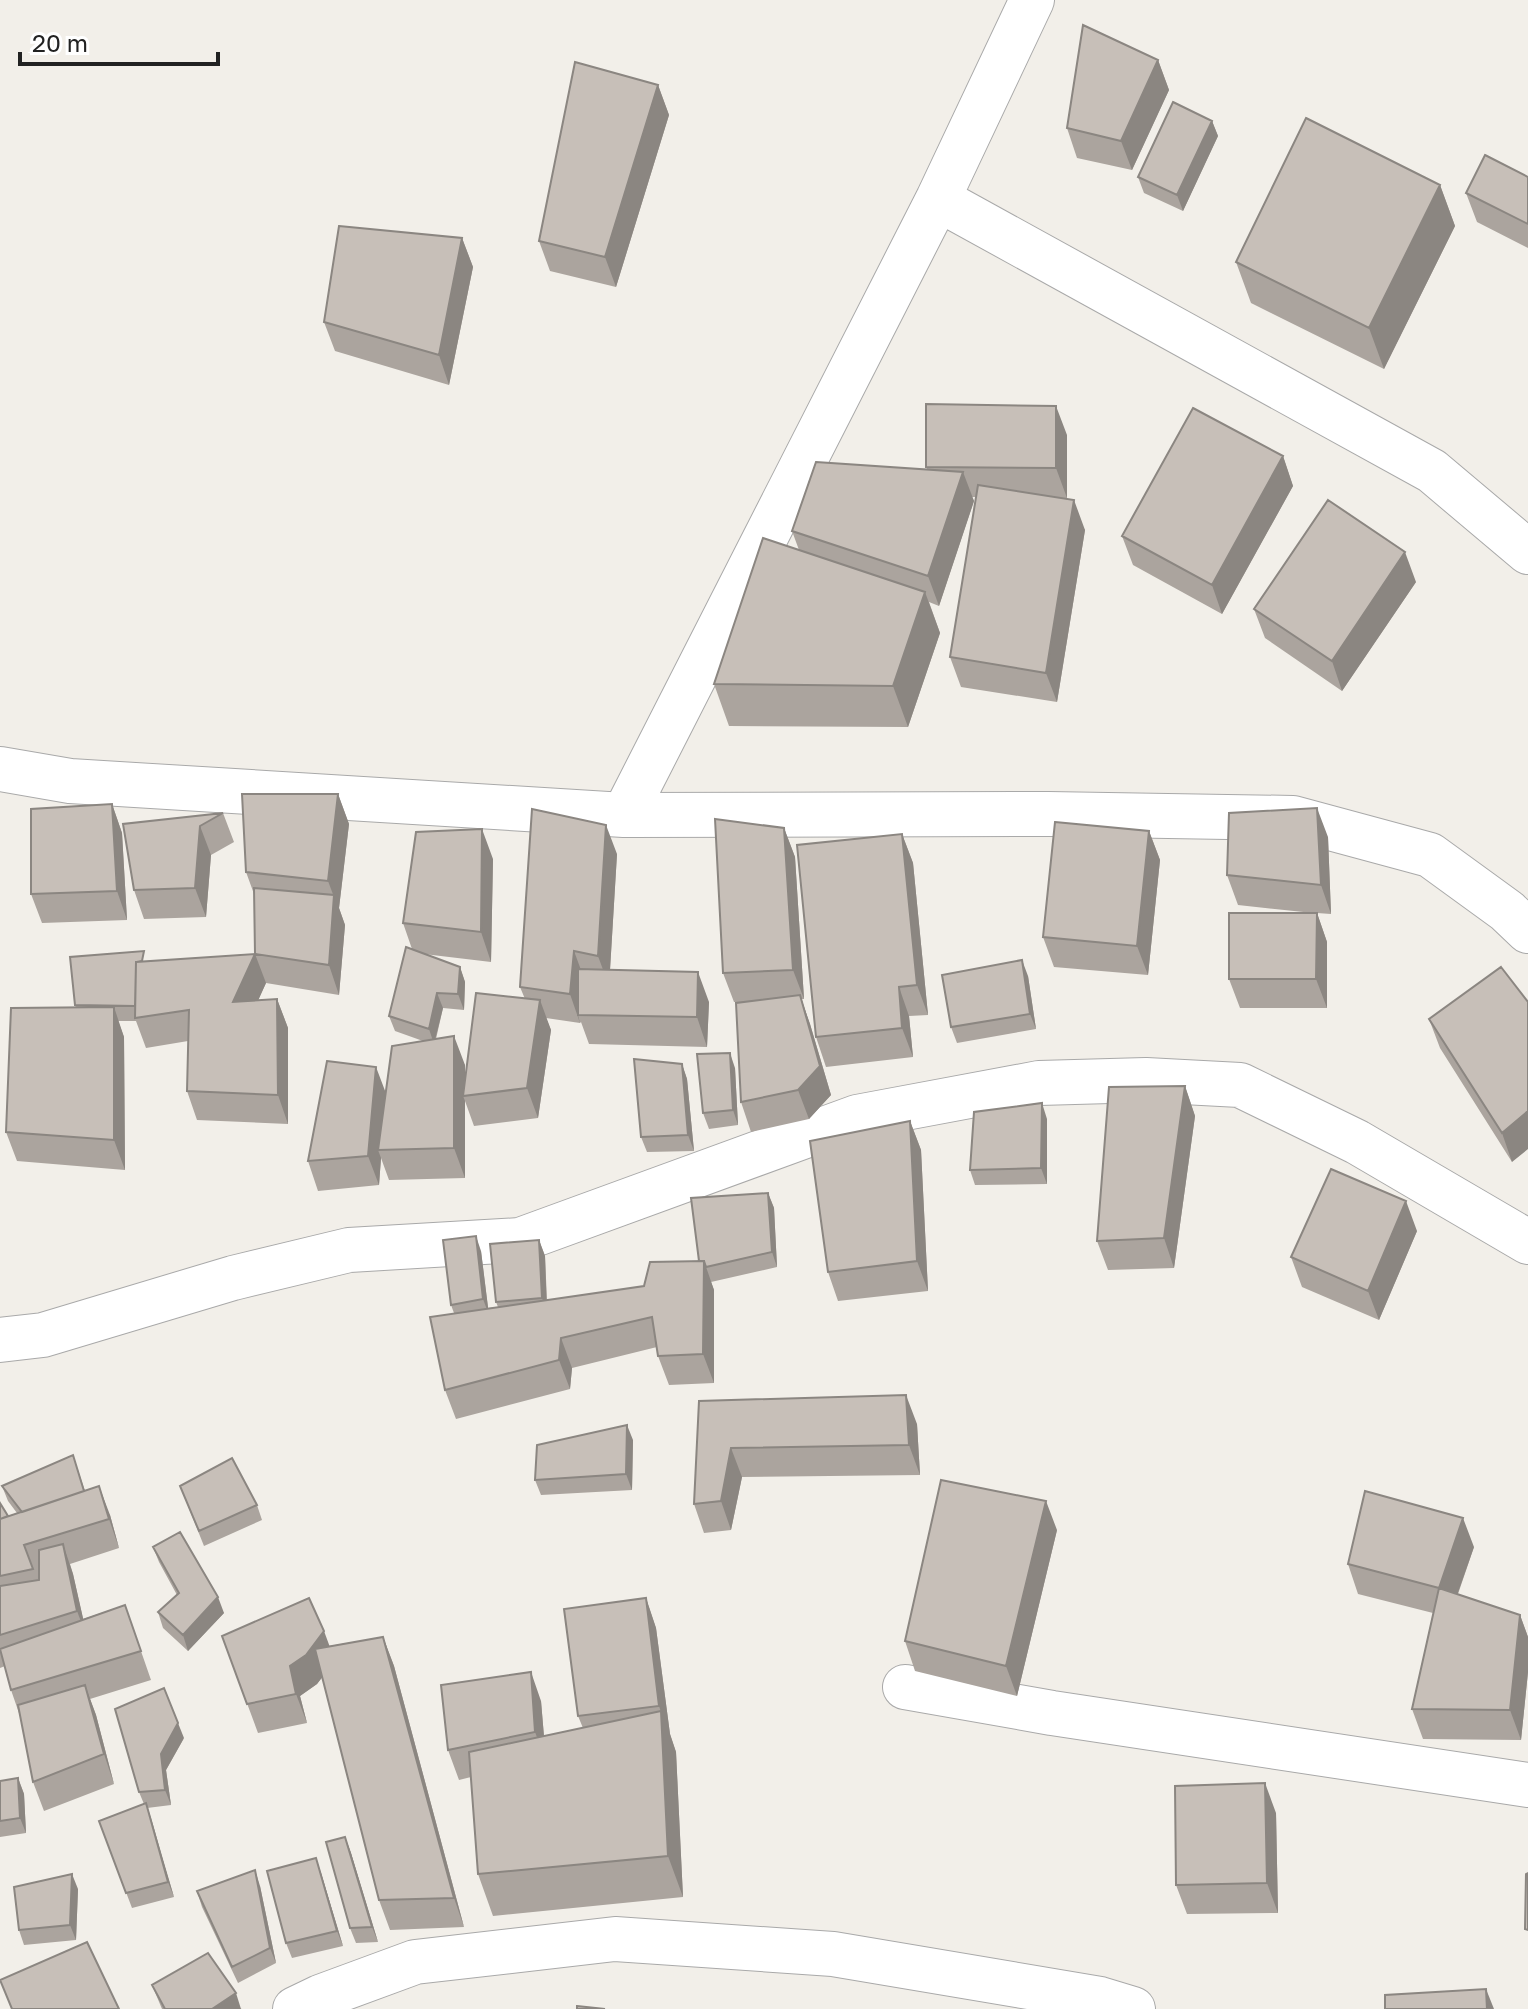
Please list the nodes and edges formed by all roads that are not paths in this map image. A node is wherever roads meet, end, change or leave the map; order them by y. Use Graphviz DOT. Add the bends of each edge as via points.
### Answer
graph roads {
  1 [pos="1032,0"];
  2 [pos="938,199"];
  3 [pos="1528,552"];
  4 [pos="0,769"];
  5 [pos="624,815"];
  6 [pos="1528,931"];
  7 [pos="1528,1242"];
  8 [pos="0,1340"];
  9 [pos="905,1687"];
  10 [pos="1528,1785"];
  11 [pos="295,2009"];
  12 [pos="1133,2009"];
  1 -- 2 [label="street"];
  2 -- 3 [label="street" via="1432,471"];
  2 -- 5 [label="street"];
  4 -- 5 [label="street" via="70,781"];
  5 -- 6 [label="street" via="1293,818 1430,855"];
  7 -- 8 [label="street" via="1357,1142 1240,1085 1146,1080 1039,1083 857,1117 520,1240 349,1250 233,1278 43,1335"];
  9 -- 10 [label="street"];
  11 -- 12 [label="street" via="415,1962 615,1939 833,1954"];
}
